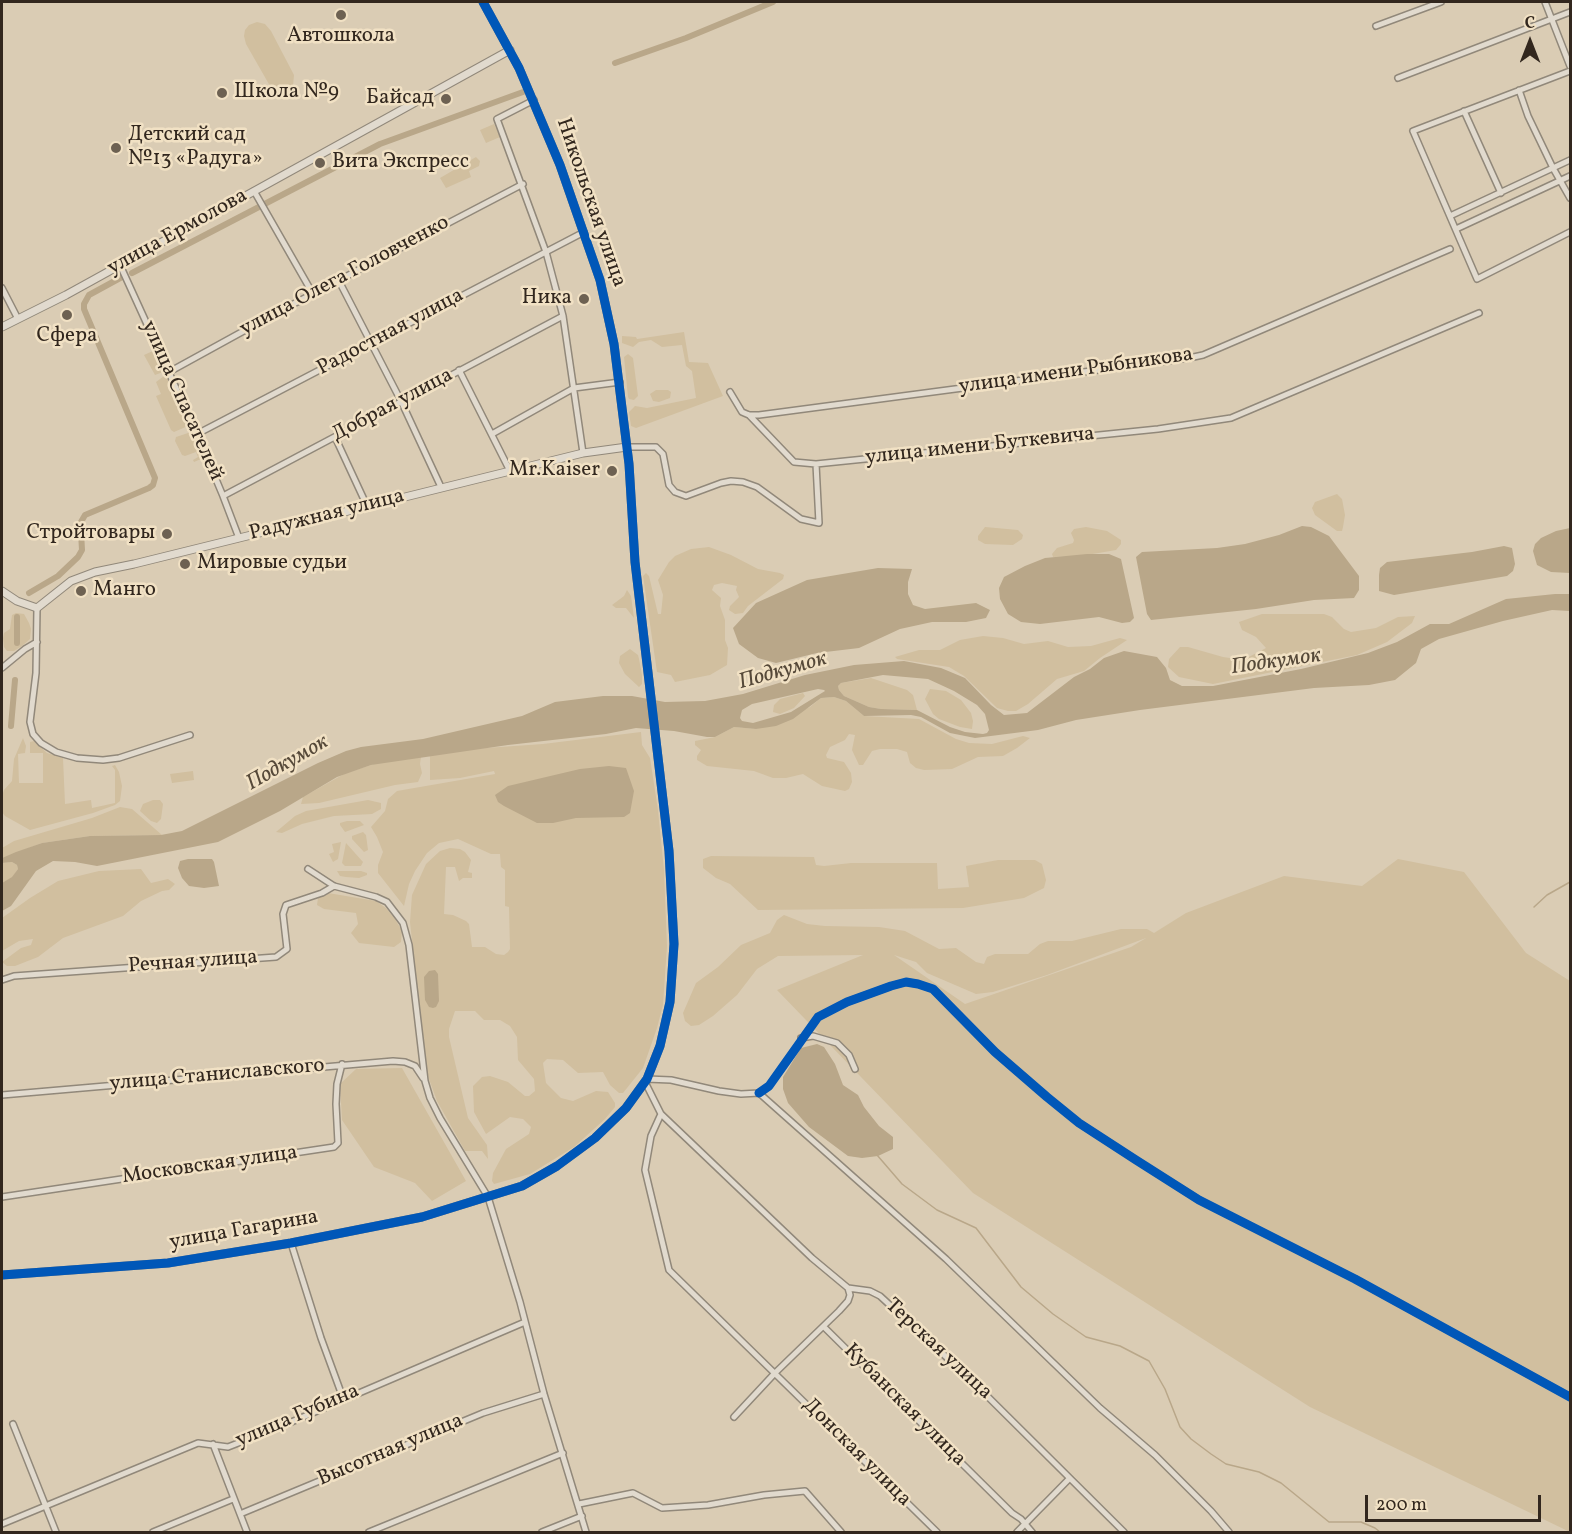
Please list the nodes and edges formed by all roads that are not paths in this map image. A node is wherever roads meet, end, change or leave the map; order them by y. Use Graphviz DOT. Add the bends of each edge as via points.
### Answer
graph roads {
  1 [pos="483,2"];
  2 [pos="1441,2"];
  3 [pos="1545,2"];
  4 [pos="1570,12"];
  5 [pos="1552,19"];
  6 [pos="1376,26"];
  7 [pos="510,50"];
  8 [pos="1570,66"];
  9 [pos="1570,71"];
  10 [pos="1398,78"];
  11 [pos="1519,90"];
  12 [pos="534,100"];
  13 [pos="1464,111"];
  14 [pos="1570,160"];
  15 [pos="1553,168"];
  16 [pos="1570,176"];
  17 [pos="1560,181"];
  18 [pos="523,184"];
  19 [pos="254,191"];
  20 [pos="1501,192"];
  21 [pos="1570,198"];
  22 [pos="1450,216"];
  23 [pos="1456,229"];
  24 [pos="584,232"];
  25 [pos="1570,232"];
  26 [pos="1450,249"];
  27 [pos="546,252"];
  28 [pos="121,268"];
  29 [pos="339,281"];
  30 [pos="2,288"];
  31 [pos="313,294"];
  32 [pos="1479,313"];
  33 [pos="563,316"];
  34 [pos="18,319"];
  35 [pos="2,327"];
  36 [pos="371,343"];
  37 [pos="459,370"];
  38 [pos="169,372"];
  39 [pos="620,382"];
  40 [pos="574,388"];
  41 [pos="730,392"];
  42 [pos="401,401"];
  43 [pos="749,415"];
  44 [pos="492,434"];
  45 [pos="197,435"];
  46 [pos="335,437"];
  47 [pos="627,447"];
  48 [pos="583,453"];
  49 [pos="816,464"];
  50 [pos="510,471"];
  51 [pos="441,488"];
  52 [pos="223,496"];
  53 [pos="367,506"];
  54 [pos="238,538"];
  55 [pos="2,591"];
  56 [pos="37,608"];
  57 [pos="37,642"];
  58 [pos="2,668"];
  59 [pos="190,735"];
  60 [pos="660,776"];
  61 [pos="308,869"];
  62 [pos="334,886"];
  63 [pos="2,980"];
  64 [pos="801,1038"];
  65 [pos="342,1064"];
  66 [pos="855,1069"];
  67 [pos="425,1081"];
  68 [pos="646,1081"];
  69 [pos="759,1093"];
  70 [pos="2,1095"];
  71 [pos="661,1114"];
  72 [pos="2,1197"];
  73 [pos="488,1197"];
  74 [pos="291,1243"];
  75 [pos="2,1275"];
  76 [pos="848,1288"];
  77 [pos="525,1322"];
  78 [pos="824,1327"];
  79 [pos="775,1373"];
  80 [pos="544,1394"];
  81 [pos="1570,1397"];
  82 [pos="344,1398"];
  83 [pos="734,1417"];
  84 [pos="13,1424"];
  85 [pos="213,1444"];
  86 [pos="563,1453"];
  87 [pos="1069,1479"];
  88 [pos="233,1499"];
  89 [pos="579,1504"];
  90 [pos="46,1507"];
  91 [pos="240,1514"];
  92 [pos="582,1516"];
  93 [pos="2,1524"];
  94 [pos="1025,1525"];
  95 [pos="56,1533"];
  96 [pos="153,1533"];
  97 [pos="248,1533"];
  98 [pos="369,1533"];
  99 [pos="542,1533"];
  100 [pos="586,1533"];
  101 [pos="841,1533"];
  102 [pos="937,1533"];
  103 [pos="1017,1533"];
  104 [pos="1032,1533"];
  105 [pos="1124,1533"];
  106 [pos="1229,1533"];
  1 -- 7 [label="street, Никольская улица"];
  2 -- 6 [label="street"];
  3 -- 5 [label="street"];
  4 -- 5 [label="street"];
  5 -- 8 [label="street"];
  5 -- 10 [label="street"];
  7 -- 12 [label="street, Никольская улица"];
  7 -- 19 [label="street, улица Ермолова"];
  9 -- 11 [label="street"];
  11 -- 13 [label="street"];
  11 -- 15 [label="street"];
  12 -- 18 [label="street" via="497,119"];
  12 -- 24 [label="street, Никольская улица"];
  13 -- 20 [label="street"];
  13 -- 22 [label="street" via="1413,131"];
  14 -- 15 [label="street"];
  15 -- 17 [label="street"];
  15 -- 20 [label="street"];
  16 -- 17 [label="street"];
  17 -- 21 [label="street"];
  17 -- 23 [label="street"];
  18 -- 27 [label="street"];
  18 -- 29 [label="street, улица Олега Головченко"];
  19 -- 28 [label="street, улица Ермолова"];
  19 -- 31 [label="street"];
  20 -- 22 [label="street"];
  22 -- 23 [label="street"];
  23 -- 25 [label="street" via="1477,279"];
  24 -- 27 [label="street, Радостная улица"];
  24 -- 39 [label="street, Никольская улица" via="600,280"];
  26 -- 43 [label="street, улица имени Рыбникова" via="1203,355"];
  27 -- 33 [label="street"];
  27 -- 36 [label="street, Радостная улица"];
  28 -- 34 [label="street, улица Ермолова"];
  28 -- 38 [label="street, улица Спасателей"];
  29 -- 31 [label="street, улица Олега Головченко"];
  29 -- 36 [label="street"];
  30 -- 34 [label="street"];
  31 -- 38 [label="street, улица Олега Головченко"];
  32 -- 49 [label="street, улица имени Буткевича" via="1231,418"];
  33 -- 37 [label="street, Добрая улица"];
  33 -- 40 [label="street"];
  34 -- 35 [label="street, улица Ермолова"];
  36 -- 42 [label="street"];
  36 -- 45 [label="street, Радостная улица"];
  37 -- 42 [label="street, Добрая улица"];
  37 -- 44 [label="street"];
  38 -- 45 [label="street, улица Спасателей"];
  39 -- 40 [label="street"];
  39 -- 47 [label="street, Никольская улица"];
  40 -- 44 [label="street"];
  40 -- 48 [label="street"];
  41 -- 43 [label="street" via="742,412"];
  42 -- 46 [label="street, Добрая улица"];
  42 -- 51 [label="street"];
  43 -- 49 [label="street, улица имени Буткевича" via="794,462"];
  44 -- 50 [label="street"];
  45 -- 52 [label="street, улица Спасателей"];
  46 -- 52 [label="street, Добрая улица"];
  46 -- 53 [label="street"];
  47 -- 48 [label="street, Радужная улица"];
  47 -- 49 [label="street" via="656,447 663,454 669,486 675,492 686,496 721,483 743,482 801,519 819,523"];
  47 -- 60 [label="street, Никольская улица" via="635,562"];
  48 -- 50 [label="street, Радужная улица"];
  50 -- 51 [label="street, Радужная улица"];
  51 -- 53 [label="street, Радужная улица"];
  52 -- 54 [label="street, улица Спасателей"];
  53 -- 54 [label="street, Радужная улица"];
  54 -- 56 [label="street, Радужная улица" via="86,575 65,584"];
  55 -- 56 [label="street" via="17,602"];
  56 -- 57 [label="street"];
  57 -- 58 [label="street"];
  57 -- 59 [label="street" via="30,723 40,743 77,758 103,760"];
  60 -- 68 [label="street, улица Гагарина" via="674,944 670,1002 660,1046"];
  61 -- 62 [label="street"];
  62 -- 63 [label="street, Речная улица" via="286,905 283,914 288,950 276,957"];
  62 -- 67 [label="street" via="387,902 402,923 409,945"];
  64 -- 66 [label="street" via="813,1036 837,1043 849,1054"];
  64 -- 69 [label="street" via="769,1086"];
  64 -- 81 [label="street" via="818,1017 891,986 906,982 933,989 995,1052 1047,1097 1136,1160 1199,1200 1355,1279"];
  65 -- 67 [label="street, улица Станиславского" via="405,1062 415,1066"];
  65 -- 70 [label="street, улица Станиславского"];
  65 -- 72 [label="street, Московская улица" via="337,1084 338,1143 334,1147"];
  67 -- 73 [label="street" via="440,1118"];
  68 -- 69 [label="street" via="671,1080 741,1094"];
  68 -- 71 [label="street, Терская улица"];
  68 -- 73 [label="street, улица Гагарина" via="626,1108 595,1138 557,1166 522,1186"];
  69 -- 106 [label="street" via="946,1259 1100,1408 1155,1455"];
  71 -- 76 [label="street, Терская улица"];
  71 -- 79 [label="street" via="651,1136 645,1170 669,1270"];
  73 -- 74 [label="street, улица Гагарина" via="422,1217"];
  73 -- 77 [label="street"];
  74 -- 75 [label="street, улица Гагарина" via="168,1263"];
  74 -- 82 [label="street"];
  76 -- 78 [label="street" via="848,1301"];
  76 -- 87 [label="street, Терская улица" via="880,1296"];
  77 -- 80 [label="street"];
  77 -- 82 [label="street, улица Губина"];
  78 -- 79 [label="street, Кубанская улица"];
  78 -- 94 [label="street, Кубанская улица"];
  79 -- 83 [label="street, Кубанская улица"];
  79 -- 102 [label="street, Донская улица"];
  80 -- 86 [label="street"];
  80 -- 91 [label="street, Высотная улица" via="483,1413"];
  82 -- 85 [label="street, улица Губина" via="228,1447"];
  84 -- 90 [label="street"];
  85 -- 88 [label="street"];
  85 -- 90 [label="street, улица Губина" via="198,1443"];
  86 -- 89 [label="street"];
  86 -- 98 [label="street"];
  87 -- 94 [label="street"];
  87 -- 105 [label="street, Терская улица"];
  88 -- 91 [label="street"];
  88 -- 96 [label="street"];
  89 -- 92 [label="street"];
  89 -- 101 [label="street" via="633,1493 662,1508 805,1491"];
  90 -- 93 [label="street, улица Губина"];
  90 -- 95 [label="street"];
  91 -- 97 [label="street"];
  92 -- 99 [label="street"];
  92 -- 100 [label="street"];
  94 -- 103 [label="street"];
  94 -- 104 [label="street, Кубанская улица"];
}
